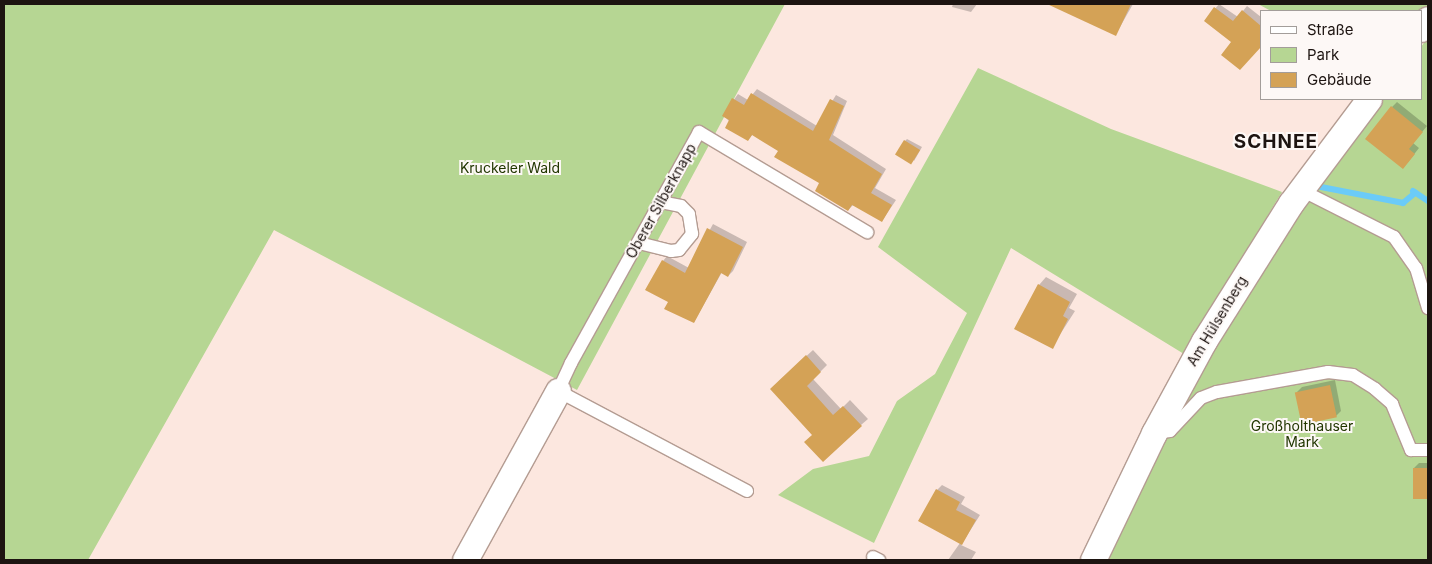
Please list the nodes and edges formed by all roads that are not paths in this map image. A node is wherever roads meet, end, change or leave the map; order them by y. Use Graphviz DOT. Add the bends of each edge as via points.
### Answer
graph roads {
  1 [pos="1368,100"];
  2 [pos="1301,190"];
  3 [pos="661,202"];
  4 [pos="868,232"];
  5 [pos="638,243"];
  6 [pos="1428,308"];
  7 [pos="558,391"];
  8 [pos="1154,433"];
  9 [pos="1428,450"];
  10 [pos="747,490"];
  11 [pos="465,560"];
  12 [pos="1093,560"];
  1 -- 2 [label="street, Am Hülsenberg"];
  2 -- 6 [label="lane" via="1394,237 1416,268"];
  2 -- 8 [label="street, Am Hülsenberg" via="1204,341"];
  3 -- 4 [label="lane, Oberer Silberknapp" via="699,132"];
  3 -- 5 [label="lane, Oberer Silberknapp"];
  3 -- 5 [label="lane" via="672,203 685,210 693,224 692,234 679,250"];
  5 -- 7 [label="lane, Oberer Silberknapp"];
  7 -- 10 [label="lane"];
  7 -- 11 [label="street, Oberer Silberknapp"];
  8 -- 9 [label="lane" via="1170,431 1201,398 1217,392 1328,372 1353,375 1375,390 1392,404 1411,450"];
  8 -- 12 [label="street, Am Hülsenberg"];
}
